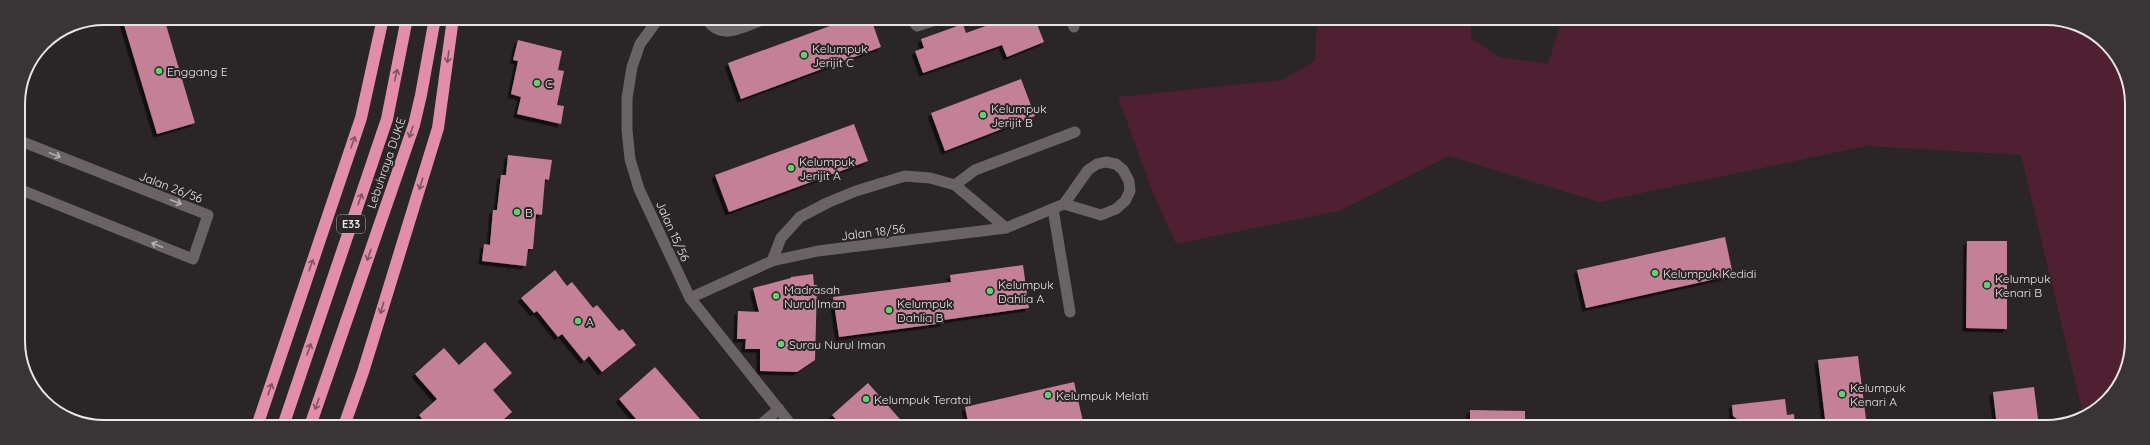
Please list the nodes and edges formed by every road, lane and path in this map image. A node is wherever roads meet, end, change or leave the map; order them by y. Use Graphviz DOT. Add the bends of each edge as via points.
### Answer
graph roads {
  1 [pos="381,25"];
  2 [pos="406,25"];
  3 [pos="434,25"];
  4 [pos="452,25"];
  5 [pos="654,25"];
  6 [pos="710,25"];
  7 [pos="746,25"];
  8 [pos="1075,132"];
  9 [pos="25,143"];
  10 [pos="955,185"];
  11 [pos="25,191"];
  12 [pos="1058,207"];
  13 [pos="1006,228"];
  14 [pos="772,261"];
  15 [pos="690,298"];
  16 [pos="1070,312"];
  17 [pos="779,409"];
  18 [pos="259,420"];
  19 [pos="285,420"];
  20 [pos="312,420"];
  21 [pos="346,420"];
  22 [pos="766,420"];
  23 [pos="787,420"];
  18 -- 1 [label="highway, one-way" via="361,118"];
  19 -- 2 [label="highway, Lebuhraya DUKE / E33, one-way" via="387,119"];
  3 -- 20 [label="highway, Lebuhraya DUKE / E33, one-way" via="414,125"];
  4 -- 21 [label="highway, one-way" via="438,128"];
  5 -- 15 [label="street, Jalan 15/56" via="640,44 632,68 627,98 630,159 639,188"];
  6 -- 7 [label="street" via="721,32"];
  8 -- 10 [label="street" via="975,170"];
  9 -- 11 [label="street, Jalan 26/56, one-way" via="208,215 193,259"];
  10 -- 13 [label="street"];
  10 -- 14 [label="street" via="930,178 906,176 828,202 800,217 781,238"];
  12 -- 12 [label="street" via="1088,170 1097,164 1116,164 1130,181 1130,191 1125,201 1116,209 1101,215"];
  12 -- 13 [label="street, Jalan 18/56"];
  12 -- 16 [label="street"];
  13 -- 14 [label="street, Jalan 18/56" via="818,251"];
  14 -- 15 [label="street, Jalan 18/56"];
  15 -- 17 [label="street, Jalan 15/56"];
  17 -- 22 [label="street"];
  17 -- 23 [label="street, Jalan 15/56"];
}
